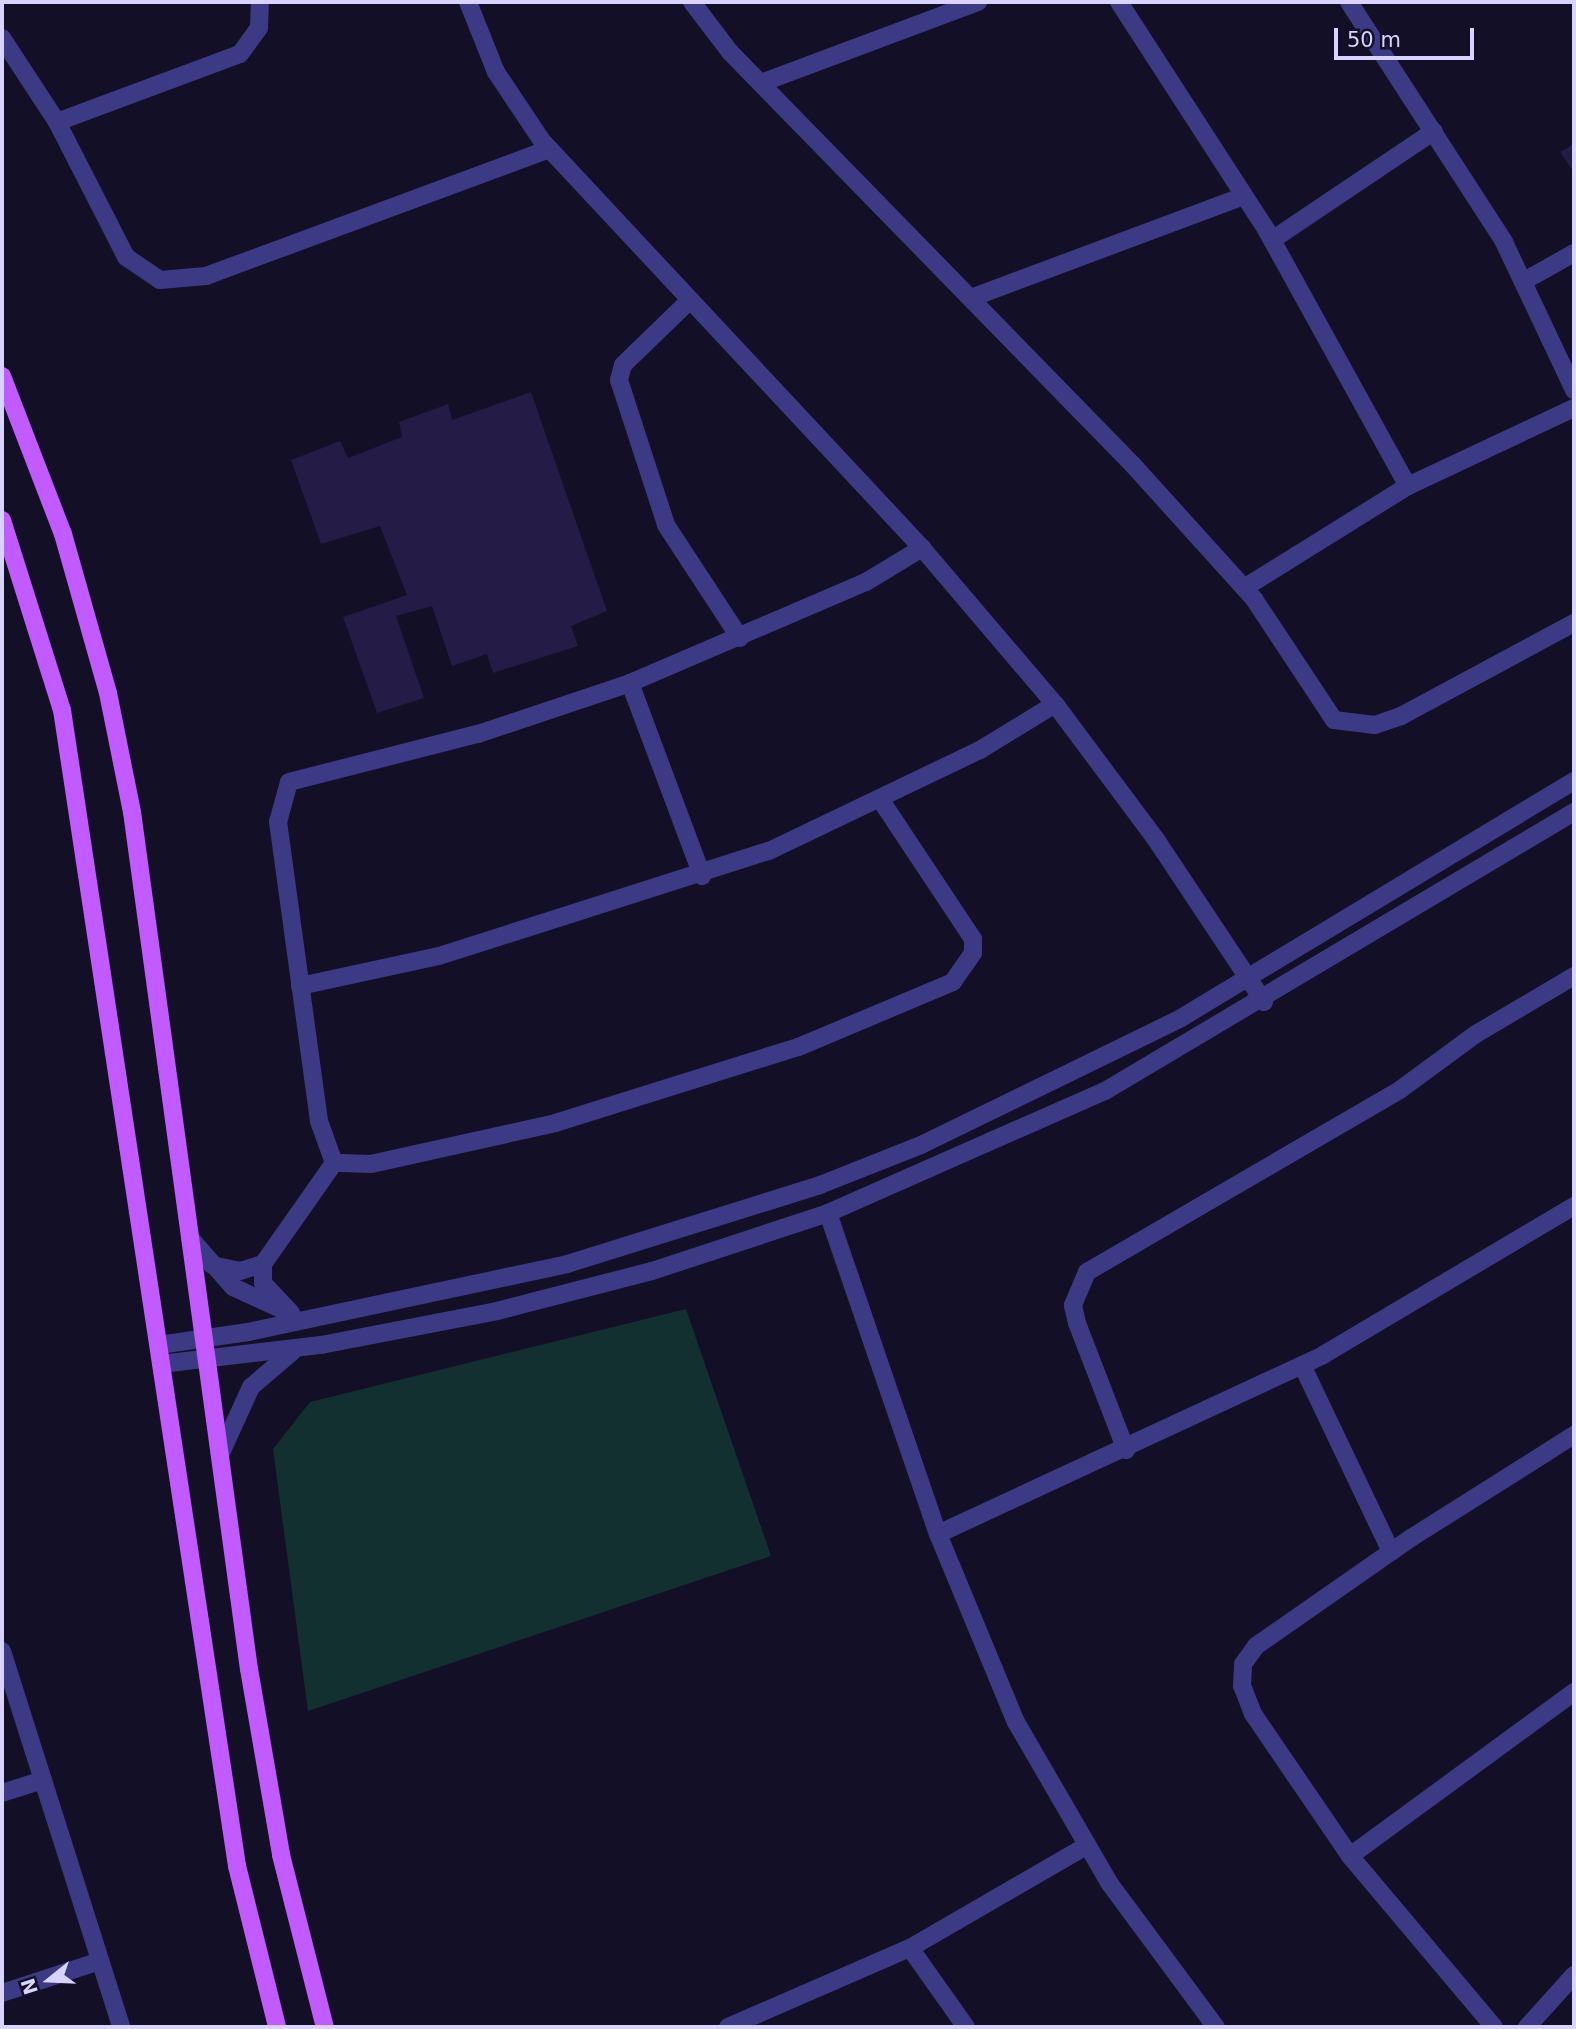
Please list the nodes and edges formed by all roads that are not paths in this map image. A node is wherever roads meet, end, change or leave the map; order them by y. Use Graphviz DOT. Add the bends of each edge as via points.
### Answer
graph roads {
  1 [pos="260,2"];
  2 [pos="468,2"];
  3 [pos="692,2"];
  4 [pos="978,2"];
  5 [pos="1119,2"];
  6 [pos="1349,2"];
  7 [pos="2,38"];
  8 [pos="761,83"];
  9 [pos="57,122"];
  10 [pos="1434,131"];
  11 [pos="549,149"];
  12 [pos="1244,196"];
  13 [pos="1272,240"];
  14 [pos="1574,253"];
  15 [pos="1524,281"];
  16 [pos="971,298"];
  17 [pos="689,301"];
  18 [pos="2,376"];
  19 [pos="1574,390"];
  20 [pos="1574,408"];
  21 [pos="1408,486"];
  22 [pos="2,520"];
  23 [pos="922,548"];
  24 [pos="1244,588"];
  25 [pos="1574,623"];
  26 [pos="740,638"];
  27 [pos="630,683"];
  28 [pos="1055,704"];
  29 [pos="1574,780"];
  30 [pos="880,799"];
  31 [pos="1574,813"];
  32 [pos="702,876"];
  33 [pos="1574,976"];
  34 [pos="1249,978"];
  35 [pos="300,986"];
  36 [pos="1264,1002"];
  37 [pos="334,1163"];
  38 [pos="1574,1206"];
  39 [pos="828,1213"];
  40 [pos="190,1238"];
  41 [pos="209,1264"];
  42 [pos="263,1264"];
  43 [pos="291,1314"];
  44 [pos="314,1317"];
  45 [pos="204,1339"];
  46 [pos="159,1345"];
  47 [pos="298,1349"];
  48 [pos="207,1359"];
  49 [pos="161,1364"];
  50 [pos="1302,1365"];
  51 [pos="1574,1435"];
  52 [pos="1126,1450"];
  53 [pos="220,1455"];
  54 [pos="938,1534"];
  55 [pos="1391,1552"];
  56 [pos="2,1651"];
  57 [pos="1574,1692"];
  58 [pos="43,1780"];
  59 [pos="2,1793"];
  60 [pos="1086,1846"];
  61 [pos="1350,1856"];
  62 [pos="910,1948"];
  63 [pos="100,1961"];
  64 [pos="1574,1975"];
  65 [pos="2,1993"];
  66 [pos="740,2025"];
  67 [pos="121,2027"];
  68 [pos="277,2027"];
  69 [pos="325,2027"];
  70 [pos="966,2027"];
  71 [pos="1216,2027"];
  72 [pos="1494,2027"];
  73 [pos="1527,2027"];
  1 -- 9 [label="street" via="259,28 240,54"];
  2 -- 11 [label="street" via="496,72"];
  3 -- 8 [label="street"];
  4 -- 8 [label="street"];
  5 -- 12 [label="street"];
  6 -- 10 [label="street"];
  7 -- 9 [label="street"];
  8 -- 16 [label="street"];
  9 -- 11 [label="street" via="126,257 141,272 183,283"];
  10 -- 13 [label="street"];
  10 -- 15 [label="street"];
  11 -- 17 [label="street"];
  12 -- 13 [label="street"];
  12 -- 16 [label="street"];
  13 -- 21 [label="street"];
  14 -- 15 [label="street"];
  15 -- 19 [label="street"];
  16 -- 24 [label="street"];
  17 -- 23 [label="street"];
  17 -- 26 [label="street" via="623,365 620,380 666,525"];
  18 -- 40 [label="main road" via="63,534 108,693 132,812"];
  20 -- 21 [label="street"];
  21 -- 24 [label="street"];
  22 -- 46 [label="main road" via="62,710"];
  23 -- 26 [label="street" via="866,582"];
  23 -- 28 [label="street"];
  24 -- 25 [label="street" via="1334,719 1351,724 1401,716"];
  26 -- 27 [label="street"];
  27 -- 32 [label="street"];
  27 -- 35 [label="street" via="490,730 289,782 278,822"];
  28 -- 30 [label="street"];
  28 -- 34 [label="street"];
  29 -- 34 [label="street"];
  30 -- 32 [label="street"];
  30 -- 37 [label="street" via="973,939 973,953 953,982 799,1047 556,1123 371,1164"];
  31 -- 36 [label="street"];
  32 -- 35 [label="street" via="439,956"];
  33 -- 52 [label="street" via="1476,1034 1401,1089 1087,1272 1073,1305"];
  34 -- 36 [label="street"];
  34 -- 44 [label="street" via="1093,1065 820,1185 567,1264"];
  35 -- 37 [label="street" via="319,1121"];
  36 -- 39 [label="street" via="1024,1131"];
  37 -- 42 [label="street"];
  38 -- 50 [label="street" via="1419,1303"];
  39 -- 47 [label="street" via="575,1291"];
  39 -- 54 [label="street"];
  40 -- 41 [label="street"];
  40 -- 45 [label="main road"];
  41 -- 42 [label="street" via="240,1271"];
  41 -- 43 [label="street" via="255,1301"];
  42 -- 43 [label="street" via="263,1283"];
  43 -- 44 [label="street"];
  44 -- 45 [label="street"];
  45 -- 46 [label="street"];
  45 -- 48 [label="main road"];
  46 -- 49 [label="main road"];
  47 -- 48 [label="street"];
  47 -- 53 [label="street" via="251,1387"];
  48 -- 49 [label="street"];
  48 -- 53 [label="main road"];
  49 -- 68 [label="main road" via="237,1866"];
  50 -- 52 [label="street"];
  50 -- 55 [label="street"];
  51 -- 55 [label="street"];
  52 -- 54 [label="street"];
  53 -- 69 [label="main road" via="281,1855"];
  54 -- 60 [label="street" via="1016,1722"];
  55 -- 61 [label="street" via="1256,1646 1242,1664 1242,1686 1253,1714"];
  56 -- 58 [label="street"];
  57 -- 61 [label="street"];
  58 -- 59 [label="street"];
  58 -- 63 [label="street"];
  60 -- 62 [label="street"];
  60 -- 71 [label="street"];
  61 -- 72 [label="street"];
  62 -- 66 [label="street"];
  62 -- 70 [label="street"];
  63 -- 65 [label="street"];
  63 -- 67 [label="street"];
  64 -- 73 [label="street"];
}
